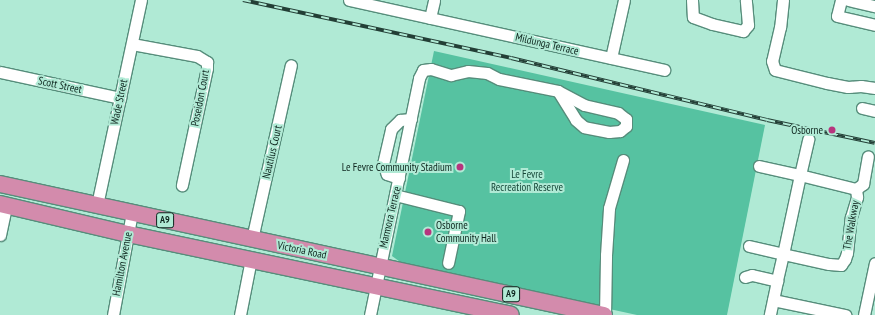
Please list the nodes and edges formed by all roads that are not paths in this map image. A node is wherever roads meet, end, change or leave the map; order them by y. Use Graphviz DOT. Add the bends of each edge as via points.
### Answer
graph roads {
  1 [pos="141,0"];
  2 [pos="349,0"];
  3 [pos="434,0"];
  4 [pos="624,0"];
  5 [pos="692,0"];
  6 [pos="746,0"];
  7 [pos="783,0"];
  8 [pos="841,0"];
  9 [pos="848,0"];
  10 [pos="875,6"];
  11 [pos="430,18"];
  12 [pos="875,25"];
  13 [pos="132,44"];
  14 [pos="611,58"];
  15 [pos="292,66"];
  16 [pos="664,70"];
  17 [pos="0,72"];
  18 [pos="875,88"];
  19 [pos="558,91"];
  20 [pos="120,98"];
  21 [pos="862,108"];
  22 [pos="875,111"];
  23 [pos="411,119"];
  24 [pos="808,139"];
  25 [pos="868,156"];
  26 [pos="623,160"];
  27 [pos="759,166"];
  28 [pos="800,175"];
  29 [pos="399,178"];
  30 [pos="0,184"];
  31 [pos="182,185"];
  32 [pos="856,189"];
  33 [pos="395,196"];
  34 [pos="3,205"];
  35 [pos="97,205"];
  36 [pos="132,212"];
  37 [pos="128,234"];
  38 [pos="0,235"];
  39 [pos="252,239"];
  40 [pos="749,246"];
  41 [pos="783,254"];
  42 [pos="330,256"];
  43 [pos="251,259"];
  44 [pos="448,263"];
  45 [pos="875,263"];
  46 [pos="379,266"];
  47 [pos="325,274"];
  48 [pos="745,277"];
  49 [pos="777,281"];
  50 [pos="375,286"];
  51 [pos="773,300"];
  52 [pos="503,314"];
  53 [pos="112,315"];
  54 [pos="240,315"];
  55 [pos="370,315"];
  56 [pos="605,315"];
  57 [pos="770,315"];
  58 [pos="845,315"];
  59 [pos="864,315"];
  1 -- 13 [label="street, Wade Street"];
  2 -- 11 [label="street, Mildunga Terrace"];
  3 -- 11 [label="street"];
  4 -- 14 [label="street"];
  5 -- 6 [label="street" via="693,17 743,31 748,25"];
  7 -- 18 [label="street" via="772,66 778,72 841,86"];
  8 -- 12 [label="street" via="837,16"];
  9 -- 10 [label="street"];
  11 -- 14 [label="street, Mildunga Terrace"];
  13 -- 20 [label="street, Wade Street"];
  13 -- 31 [label="street, Poseidon Court" via="197,56 207,62"];
  14 -- 16 [label="street, Mildunga Terrace"];
  15 -- 39 [label="street, Nautilus Court"];
  17 -- 20 [label="street, Scott Street"];
  19 -- 19 [label="street" via="584,105 618,113 626,119 626,126 620,131 609,132 584,127 576,120"];
  19 -- 23 [label="street, Marmora Terrace" via="499,79 487,73 468,71 451,75 431,69 423,70"];
  20 -- 35 [label="street, Wade Street"];
  21 -- 22 [label="street"];
  23 -- 29 [label="street, Marmora Terrace"];
  23 -- 29 [label="street" via="400,120 390,129 383,164 387,174"];
  24 -- 28 [label="street"];
  25 -- 32 [label="street" via="863,184"];
  26 -- 56 [label="street" via="609,208"];
  27 -- 28 [label="street, The Walkway"];
  28 -- 32 [label="street, The Walkway"];
  28 -- 41 [label="street"];
  29 -- 33 [label="street, Marmora Terrace"];
  30 -- 35 [label="highway, Victoria Road / A9"];
  32 -- 41 [label="street, The Walkway" via="857,197 843,263 837,265"];
  33 -- 44 [label="street" via="459,211"];
  33 -- 46 [label="street, Marmora Terrace"];
  34 -- 37 [label="highway, Victoria Road / A9"];
  34 -- 38 [label="street"];
  35 -- 36 [label="highway, Victoria Road / A9"];
  36 -- 37 [label="street, Hamilton Avenue"];
  36 -- 39 [label="highway, Victoria Road / A9"];
  37 -- 43 [label="highway, Victoria Road / A9"];
  37 -- 53 [label="street, Hamilton Avenue"];
  39 -- 42 [label="highway, Victoria Road / A9"];
  40 -- 41 [label="street"];
  41 -- 49 [label="street"];
  42 -- 46 [label="highway, Victoria Road / A9"];
  42 -- 47 [label="highway"];
  43 -- 47 [label="highway, Victoria Road / A9"];
  43 -- 54 [label="street"];
  45 -- 59 [label="street"];
  46 -- 50 [label="street, Marmora Terrace"];
  46 -- 56 [label="highway, Victoria Road / A9"];
  47 -- 50 [label="highway, Victoria Road / A9"];
  48 -- 49 [label="street" via="752,275"];
  49 -- 51 [label="street"];
  50 -- 52 [label="highway, Victoria Road / A9"];
  50 -- 55 [label="street, Marmora Terrace"];
  51 -- 57 [label="street"];
  51 -- 58 [label="street"];
}
